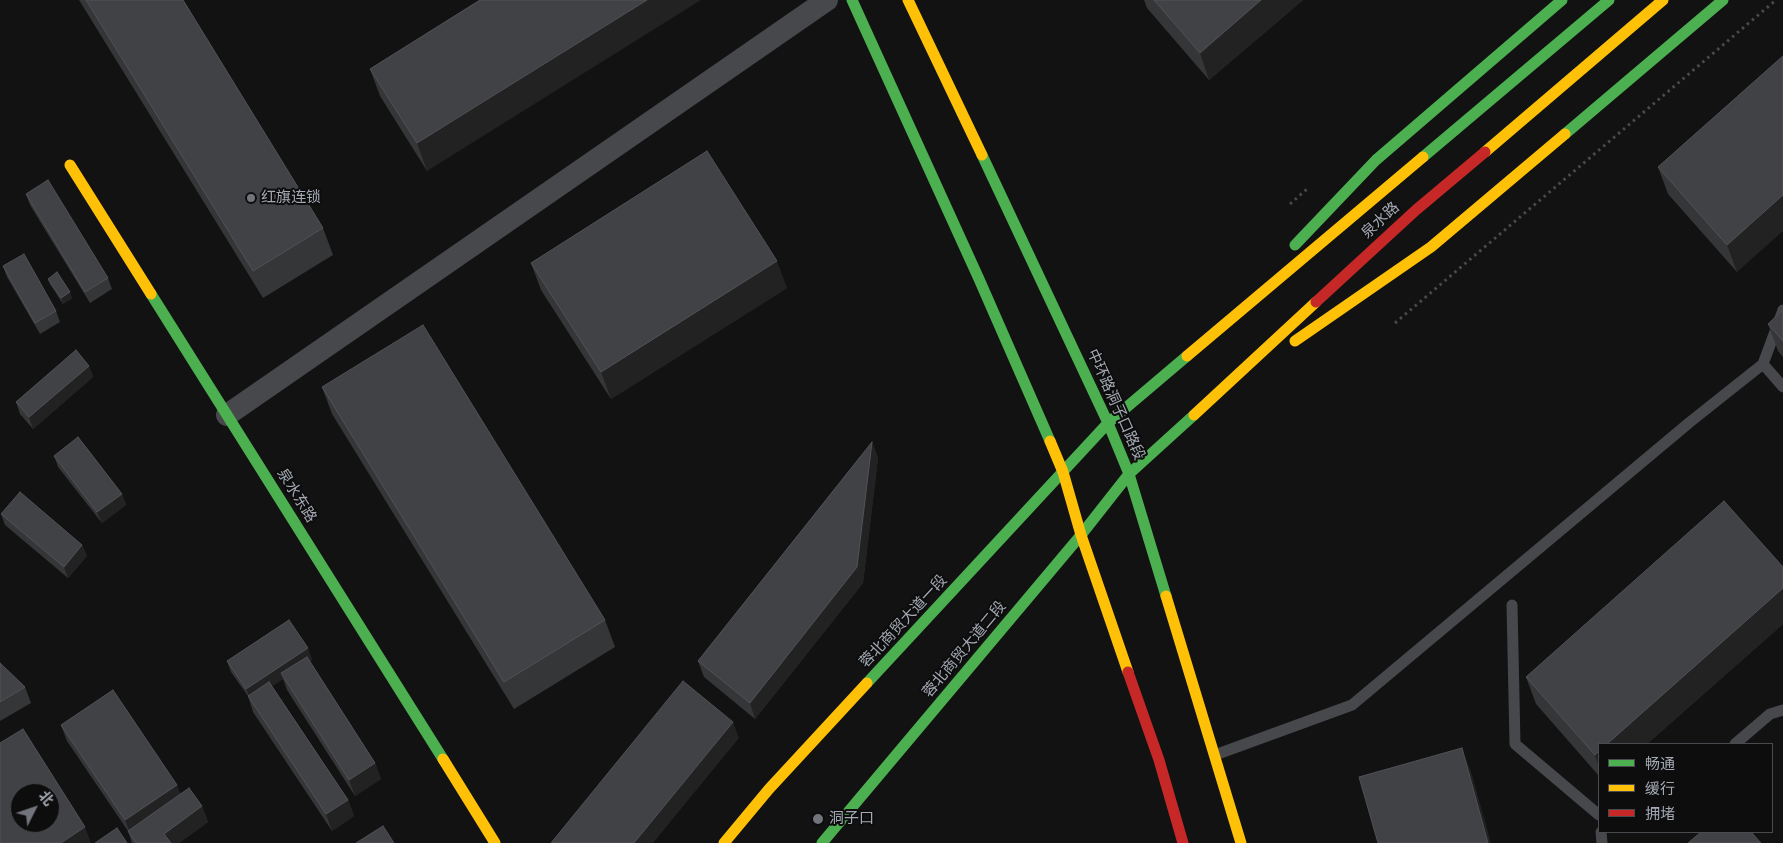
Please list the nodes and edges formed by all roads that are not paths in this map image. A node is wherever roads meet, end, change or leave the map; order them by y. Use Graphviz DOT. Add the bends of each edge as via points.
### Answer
graph roads {
  1 [pos="828,0"];
  2 [pos="852,0"];
  3 [pos="908,0"];
  4 [pos="1562,0"];
  5 [pos="1609,0"];
  6 [pos="1663,0"];
  7 [pos="1723,0"];
  8 [pos="70,165"];
  9 [pos="1287,254"];
  10 [pos="1273,268"];
  11 [pos="1783,310"];
  12 [pos="1197,348"];
  13 [pos="1763,364"];
  14 [pos="1783,387"];
  15 [pos="1221,391"];
  16 [pos="227,415"];
  17 [pos="1108,424"];
  18 [pos="1063,472"];
  19 [pos="1129,474"];
  20 [pos="1081,535"];
  21 [pos="1512,605"];
  22 [pos="1783,710"];
  23 [pos="1736,743"];
  24 [pos="1215,755"];
  25 [pos="1598,814"];
  26 [pos="495,843"];
  27 [pos="724,843"];
  28 [pos="822,843"];
  29 [pos="1183,843"];
  30 [pos="1241,843"];
  1 -- 16 [label="street"];
  2 -- 18 [label="main road"];
  3 -- 17 [label="main road, 中环路洞子口路段"];
  4 -- 9 [label="main road" via="1376,160"];
  5 -- 12 [label="main road"];
  6 -- 15 [label="main road, 泉水路" via="1416,210"];
  7 -- 15 [label="main road" via="1432,247"];
  8 -- 16 [label="main road, 泉水东路"];
  10 -- 12 [label="main road"];
  11 -- 13 [label="lane"];
  12 -- 17 [label="main road, 蓉北商贸大道一段"];
  13 -- 14 [label="lane"];
  13 -- 24 [label="lane" via="1352,705"];
  15 -- 19 [label="main road, 泉水路"];
  16 -- 26 [label="main road, 泉水东路"];
  17 -- 18 [label="main road, 蓉北商贸大道一段"];
  17 -- 19 [label="main road, 中环路洞子口路段"];
  18 -- 20 [label="main road"];
  18 -- 27 [label="main road, 蓉北商贸大道一段" via="769,789"];
  19 -- 20 [label="main road, 蓉北商贸大道二段"];
  19 -- 24 [label="main road, 中环路洞子口路段"];
  20 -- 28 [label="main road, 蓉北商贸大道二段"];
  20 -- 29 [label="main road" via="1159,760"];
  21 -- 25 [label="lane" via="1515,744"];
  22 -- 23 [label="lane" via="1770,714"];
  24 -- 30 [label="main road, 中环路洞子口路段"];
}
